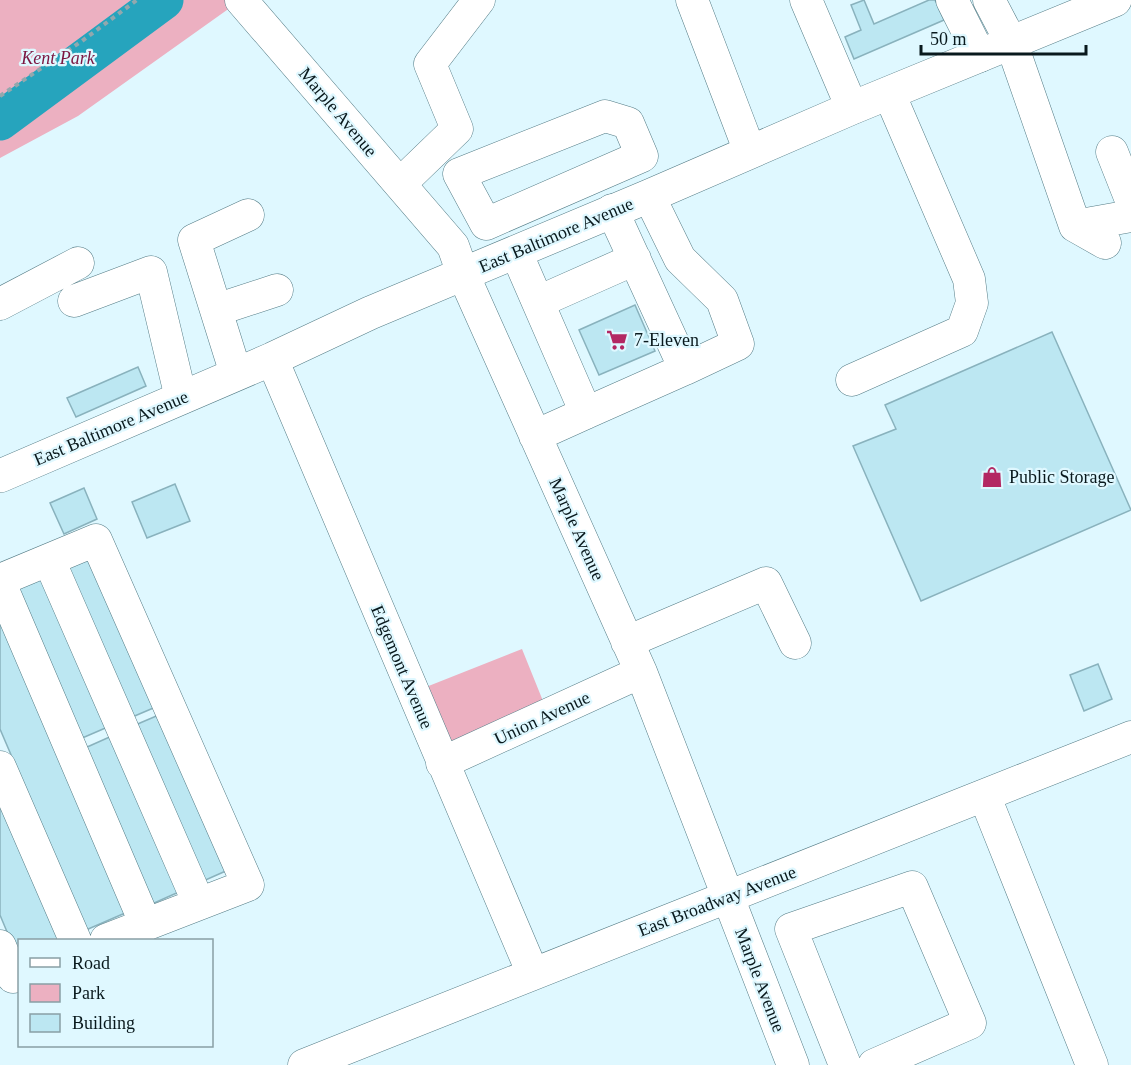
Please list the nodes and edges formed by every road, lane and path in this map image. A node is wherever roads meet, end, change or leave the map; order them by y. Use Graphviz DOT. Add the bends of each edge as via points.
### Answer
graph roads {
  1 [pos="137,0"];
  2 [pos="241,0"];
  3 [pos="479,0"];
  4 [pos="806,0"];
  5 [pos="952,0"];
  6 [pos="989,0"];
  7 [pos="1115,0"];
  8 [pos="699,2"];
  9 [pos="1011,42"];
  10 [pos="980,56"];
  11 [pos="889,93"];
  12 [pos="0,96"];
  13 [pos="852,108"];
  14 [pos="750,152"];
  15 [pos="1112,152"];
  16 [pos="400,184"];
  17 [pos="470,196"];
  18 [pos="649,196"];
  19 [pos="1131,200"];
  20 [pos="422,210"];
  21 [pos="612,210"];
  22 [pos="248,215"];
  23 [pos="1131,216"];
  24 [pos="1076,226"];
  25 [pos="1105,243"];
  26 [pos="516,252"];
  27 [pos="634,259"];
  28 [pos="78,263"];
  29 [pos="463,274"];
  30 [pos="277,290"];
  31 [pos="74,301"];
  32 [pos="538,302"];
  33 [pos="0,304"];
  34 [pos="216,310"];
  35 [pos="272,359"];
  36 [pos="685,369"];
  37 [pos="236,375"];
  38 [pos="852,380"];
  39 [pos="181,398"];
  40 [pos="586,412"];
  41 [pos="535,436"];
  42 [pos="0,476"];
  43 [pos="49,560"];
  44 [pos="1,586"];
  45 [pos="627,642"];
  46 [pos="795,643"];
  47 [pos="641,672"];
  48 [pos="1131,737"];
  49 [pos="442,763"];
  50 [pos="0,767"];
  51 [pos="985,797"];
  52 [pos="727,896"];
  53 [pos="199,904"];
  54 [pos="146,925"];
  55 [pos="75,939"];
  56 [pos="109,939"];
  57 [pos="0,946"];
  58 [pos="533,974"];
  59 [pos="11,978"];
  60 [pos="304,1065"];
  61 [pos="793,1065"];
  62 [pos="845,1065"];
  63 [pos="874,1065"];
  64 [pos="1092,1065"];
  1 -- 12 [label="path"];
  2 -- 16 [label="street, Marple Avenue"];
  3 -- 16 [label="street" via="430,64 457,129"];
  4 -- 13 [label="street"];
  5 -- 10 [label="street"];
  6 -- 9 [label="street"];
  7 -- 9 [label="main road, East Baltimore Avenue"];
  8 -- 14 [label="street"];
  9 -- 10 [label="main road, East Baltimore Avenue"];
  9 -- 24 [label="street"];
  10 -- 11 [label="main road, East Baltimore Avenue"];
  11 -- 13 [label="main road, East Baltimore Avenue"];
  11 -- 38 [label="street" via="969,279 972,303 962,331"];
  13 -- 14 [label="main road, East Baltimore Avenue"];
  14 -- 18 [label="main road, East Baltimore Avenue"];
  15 -- 19 [label="street"];
  16 -- 20 [label="street, Marple Avenue"];
  17 -- 17 [label="street" via="486,224 642,156 628,123 605,116 459,174"];
  17 -- 20 [label="street"];
  18 -- 21 [label="main road, East Baltimore Avenue"];
  18 -- 36 [label="street" via="680,259 722,300 738,344"];
  20 -- 29 [label="street, Marple Avenue" via="453,246"];
  21 -- 26 [label="main road, East Baltimore Avenue"];
  21 -- 27 [label="street"];
  22 -- 34 [label="street" via="195,240"];
  23 -- 24 [label="street"];
  24 -- 25 [label="street"];
  26 -- 29 [label="main road, East Baltimore Avenue"];
  26 -- 32 [label="street"];
  27 -- 32 [label="street"];
  27 -- 36 [label="street"];
  28 -- 33 [label="street"];
  29 -- 35 [label="main road, East Baltimore Avenue"];
  29 -- 41 [label="street, Marple Avenue"];
  30 -- 34 [label="street"];
  31 -- 39 [label="street" via="151,272"];
  32 -- 40 [label="street"];
  34 -- 37 [label="street"];
  35 -- 37 [label="main road, East Baltimore Avenue"];
  35 -- 49 [label="street, Edgemont Avenue"];
  36 -- 40 [label="street"];
  37 -- 39 [label="main road, East Baltimore Avenue"];
  39 -- 42 [label="main road, East Baltimore Avenue"];
  40 -- 41 [label="street"];
  41 -- 45 [label="street, Marple Avenue"];
  43 -- 44 [label="street"];
  43 -- 53 [label="street"];
  43 -- 53 [label="street" via="96,540 248,885"];
  44 -- 54 [label="street"];
  45 -- 46 [label="street" via="766,583"];
  45 -- 47 [label="street, Marple Avenue"];
  47 -- 49 [label="street, Union Avenue"];
  47 -- 52 [label="street, Marple Avenue"];
  48 -- 51 [label="street, East Broadway Avenue"];
  49 -- 58 [label="street, Edgemont Avenue"];
  50 -- 55 [label="street"];
  51 -- 52 [label="street, East Broadway Avenue"];
  51 -- 64 [label="street"];
  52 -- 58 [label="street, East Broadway Avenue"];
  52 -- 61 [label="street, Marple Avenue"];
  53 -- 54 [label="street"];
  54 -- 56 [label="street"];
  57 -- 59 [label="street"];
  58 -- 60 [label="street, East Broadway Avenue"];
  62 -- 63 [label="street" via="791,929 912,887 970,1023"];
}
